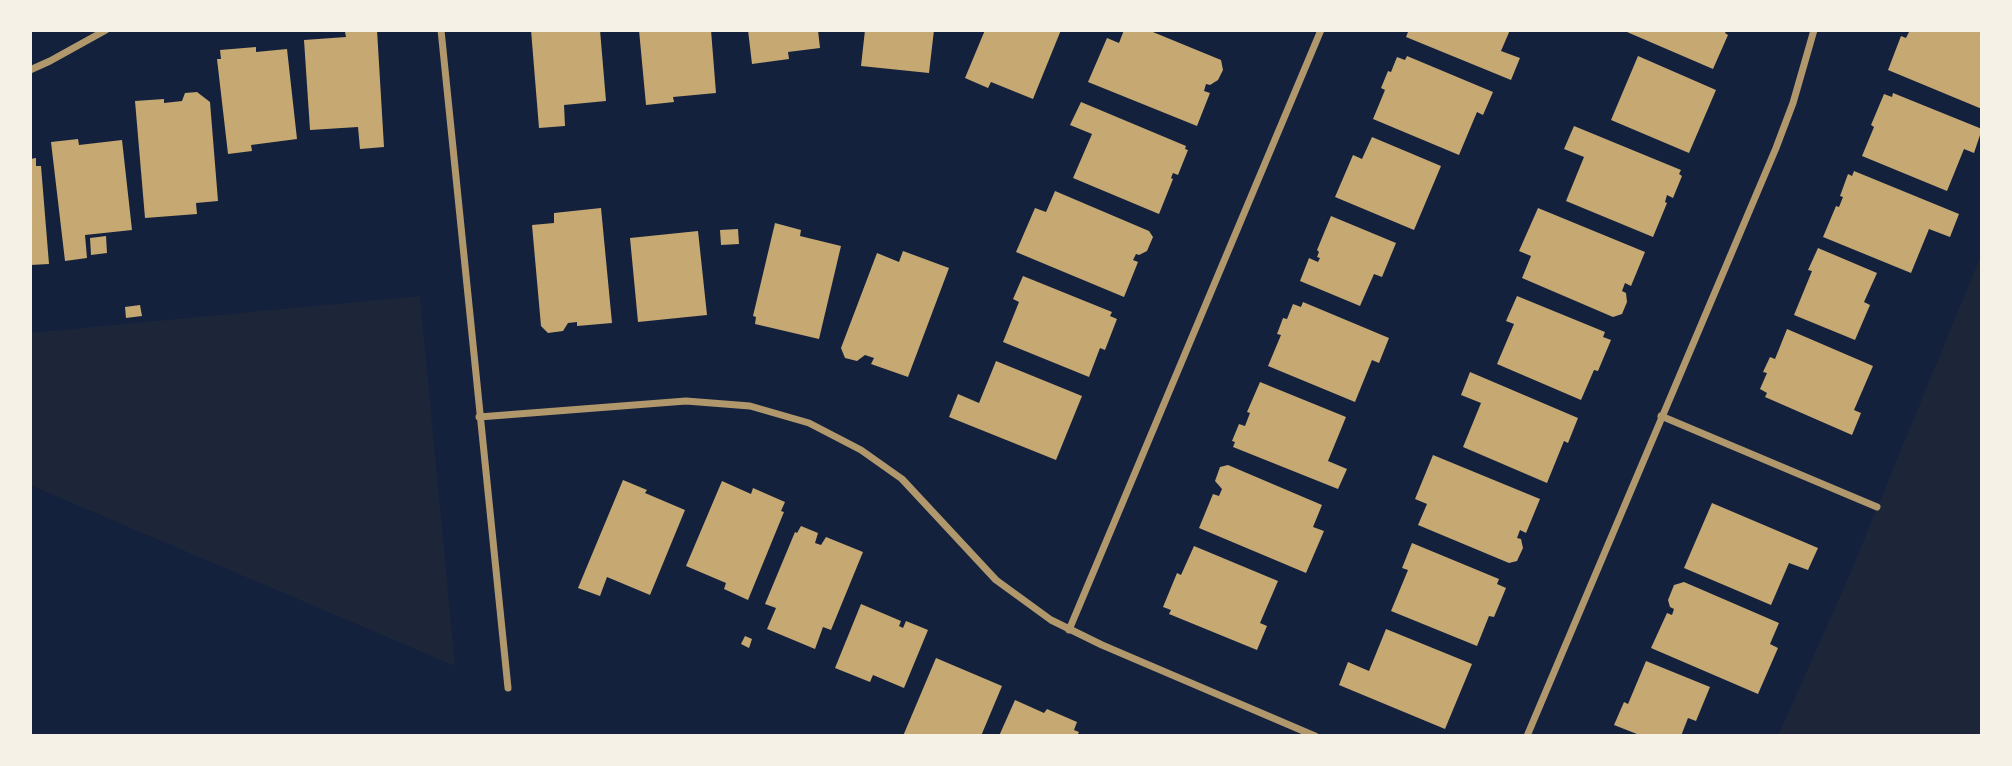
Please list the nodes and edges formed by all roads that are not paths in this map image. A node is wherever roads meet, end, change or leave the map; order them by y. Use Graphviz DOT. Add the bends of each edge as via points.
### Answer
graph roads {
  1 [pos="106,30"];
  2 [pos="441,30"];
  3 [pos="1311,30"];
  4 [pos="1814,30"];
  5 [pos="1320,32"];
  6 [pos="30,71"];
  7 [pos="1661,416"];
  8 [pos="479,417"];
  9 [pos="1877,507"];
  10 [pos="1069,630"];
  11 [pos="508,688"];
  12 [pos="1315,736"];
  13 [pos="1527,736"];
  1 -- 6 [label="street"];
  2 -- 8 [label="street"];
  3 -- 5 [label="street"];
  4 -- 7 [label="street" via="1776,148"];
  5 -- 10 [label="street"];
  7 -- 9 [label="street"];
  7 -- 13 [label="street"];
  8 -- 10 [label="street" via="686,401 750,406 810,424 883,464 996,580"];
  8 -- 11 [label="street"];
  10 -- 12 [label="street"];
}
